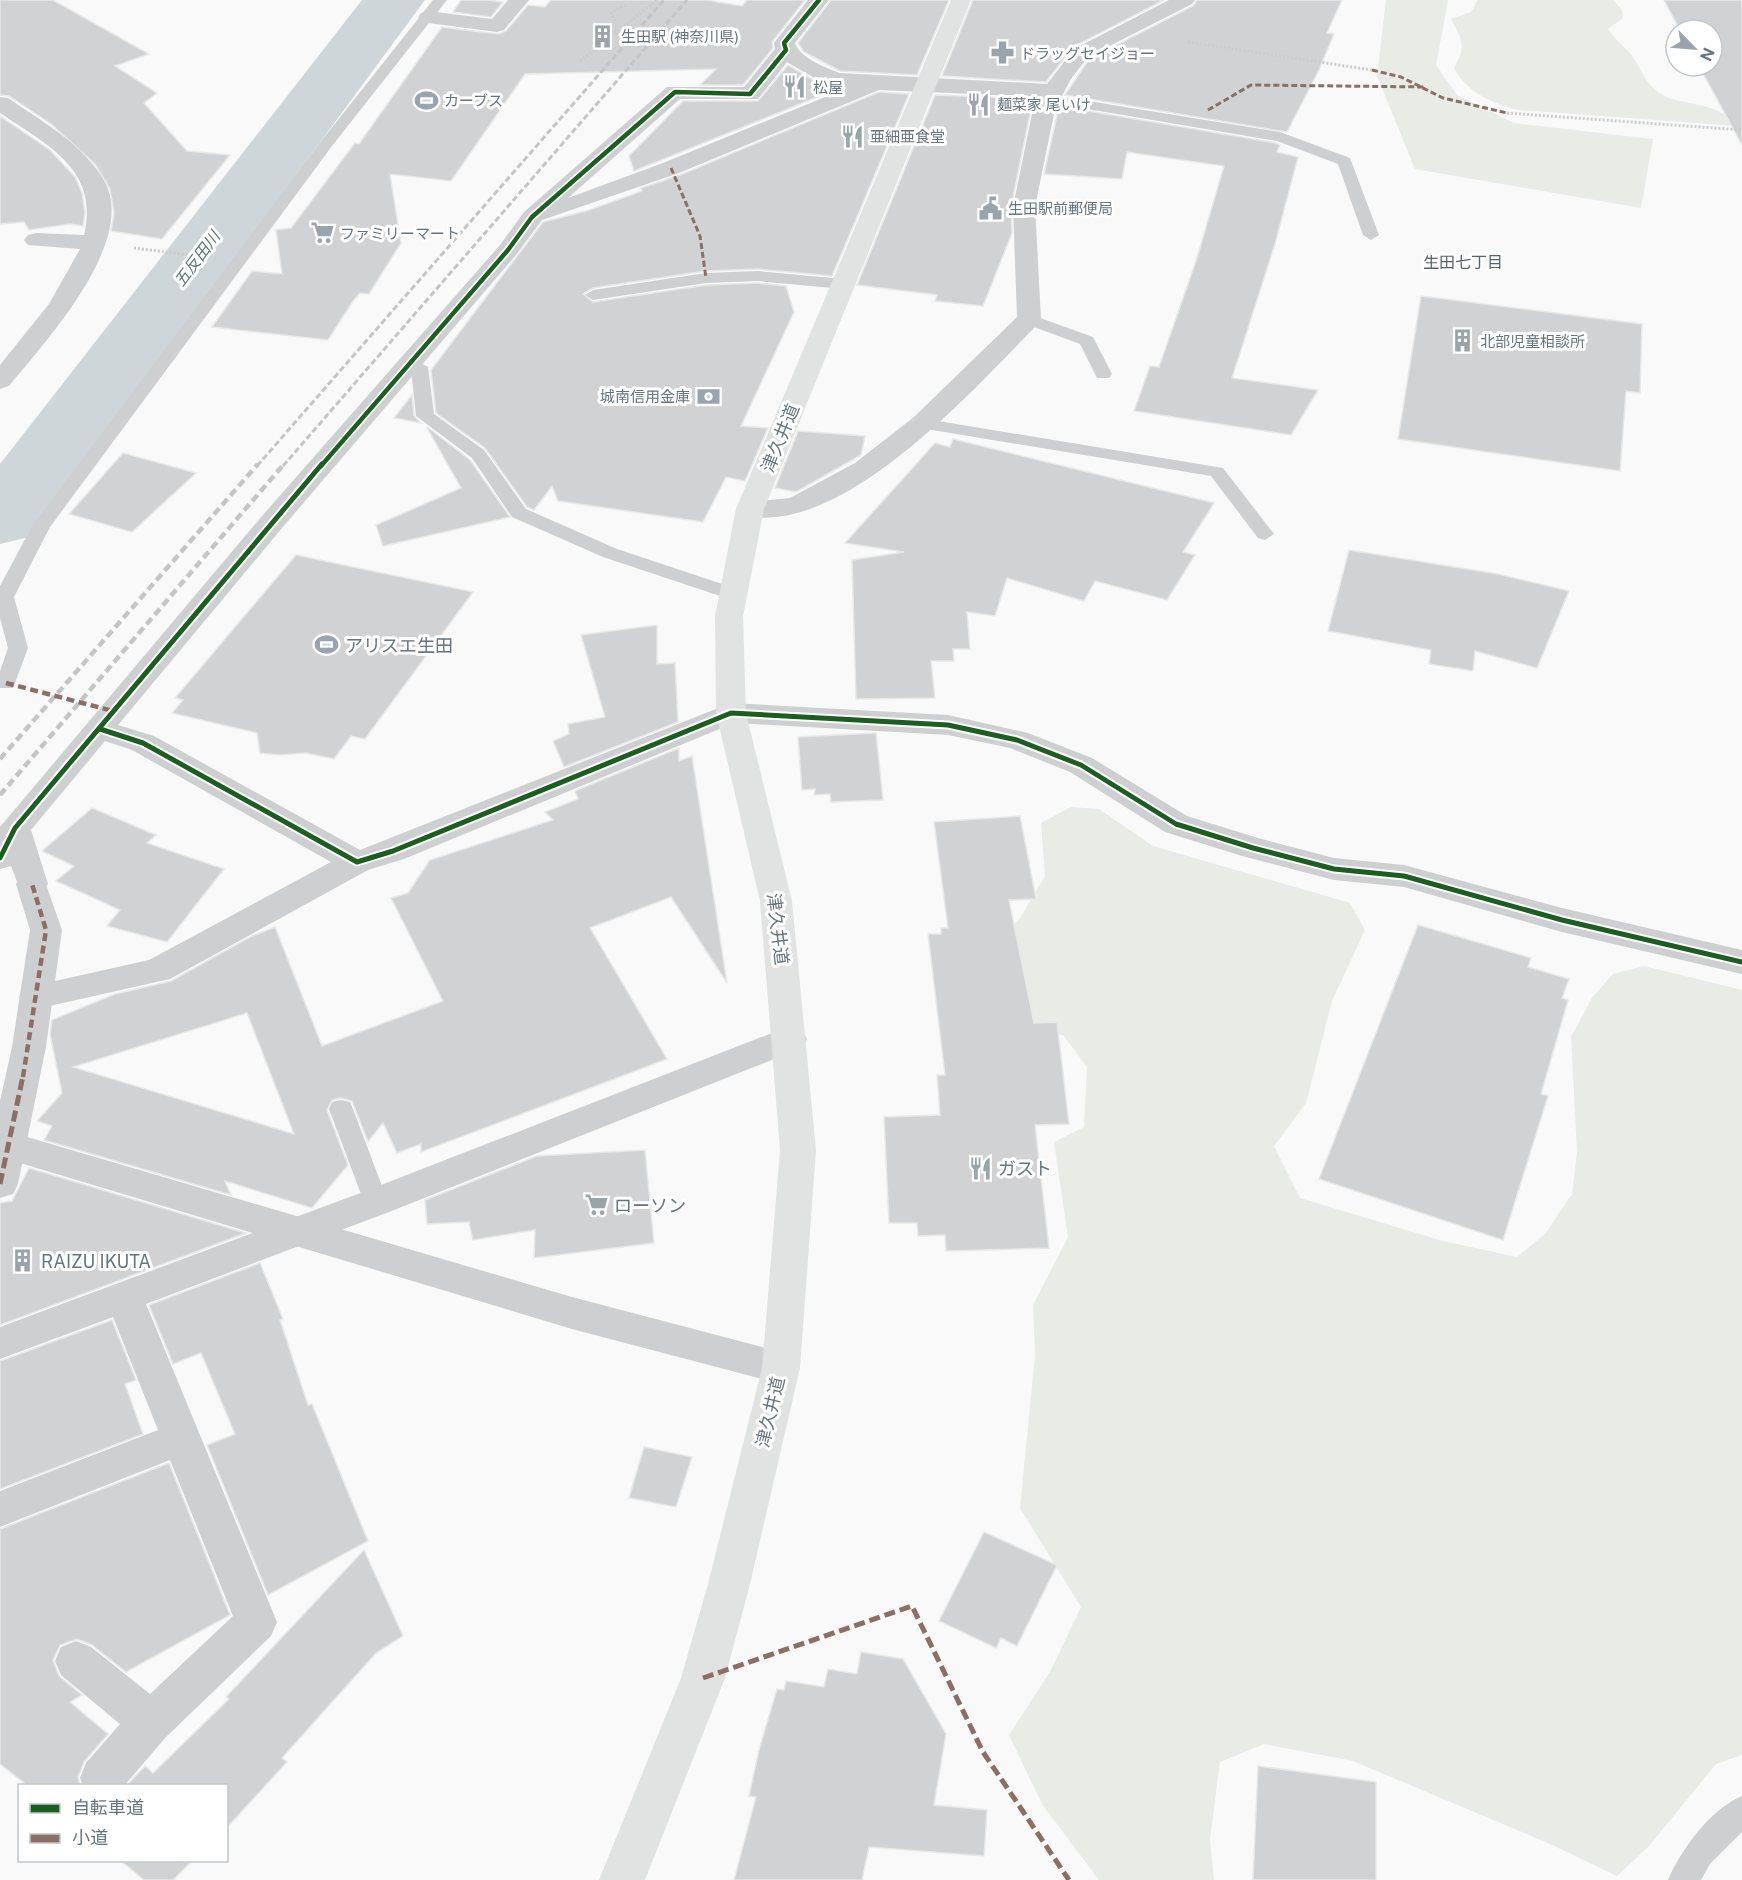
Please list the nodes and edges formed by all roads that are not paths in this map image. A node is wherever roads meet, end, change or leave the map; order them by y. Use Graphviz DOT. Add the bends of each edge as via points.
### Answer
graph roads {
  1 [pos="440,0"];
  2 [pos="519,0"];
  3 [pos="819,0"];
  4 [pos="961,0"];
  5 [pos="1185,0"];
  6 [pos="428,17"];
  7 [pos="786,50"];
  8 [pos="874,84"];
  9 [pos="927,84"];
  10 [pos="1053,95"];
  11 [pos="0,103"];
  12 [pos="532,217"];
  13 [pos="1371,235"];
  14 [pos="36,240"];
  15 [pos="95,243"];
  16 [pos="843,284"];
  17 [pos="593,295"];
  18 [pos="1029,319"];
  19 [pos="410,362"];
  20 [pos="1103,374"];
  21 [pos="0,381"];
  22 [pos="920,423"];
  23 [pos="750,509"];
  24 [pos="1265,534"];
  25 [pos="733,594"];
  26 [pos="0,682"];
  27 [pos="731,713"];
  28 [pos="100,729"];
  29 [pos="15,828"];
  30 [pos="0,858"];
  31 [pos="357,862"];
  32 [pos="1742,962"];
  33 [pos="36,997"];
  34 [pos="790,1040"];
  35 [pos="341,1109"];
  36 [pos="0,1143"];
  37 [pos="0,1184"];
  38 [pos="375,1202"];
  39 [pos="124,1296"];
  40 [pos="0,1343"];
  41 [pos="781,1368"];
  42 [pos="182,1438"];
  43 [pos="0,1509"];
  44 [pos="76,1661"];
  45 [pos="151,1722"];
  46 [pos="102,1778"];
  47 [pos="1742,1811"];
  48 [pos="622,1880"];
  49 [pos="1684,1880"];
  1 -- 6 [label="lane"];
  2 -- 6 [label="street" via="497,26"];
  3 -- 7 [label="street" via="784,43"];
  4 -- 9 [label="main road, 津久井道"];
  5 -- 10 [label="street" via="1081,53 1061,77"];
  6 -- 26 [label="lane" via="327,143 41,526 4,597 18,648 6,683"];
  7 -- 8 [label="street" via="833,79"];
  7 -- 12 [label="street" via="750,94 675,92"];
  8 -- 9 [label="street"];
  8 -- 12 [label="street" via="671,168"];
  9 -- 10 [label="street"];
  9 -- 16 [label="main road, 津久井道"];
  10 -- 13 [label="lane" via="1280,137 1329,153 1345,161"];
  10 -- 18 [label="street" via="1044,109 1024,207"];
  11 -- 15 [label="street" via="82,165 96,188 100,215"];
  12 -- 19 [label="street"];
  14 -- 15 [label="street"];
  15 -- 21 [label="street" via="79,280"];
  16 -- 17 [label="lane" via="758,276 706,278"];
  16 -- 23 [label="main road, 津久井道"];
  18 -- 20 [label="lane" via="1087,341"];
  18 -- 22 [label="street"];
  19 -- 25 [label="lane" via="419,367 425,416 478,454 519,513 610,553"];
  19 -- 28 [label="street"];
  22 -- 23 [label="street" via="862,472 798,505"];
  22 -- 24 [label="lane" via="1217,472"];
  23 -- 25 [label="main road, 津久井道"];
  25 -- 27 [label="main road, 津久井道" via="729,616"];
  27 -- 31 [label="street" via="393,851"];
  27 -- 32 [label="street" via="948,724 1017,740 1081,765 1176,824 1253,848 1334,869 1404,876 1562,920"];
  27 -- 34 [label="main road, 津久井道" via="776,901"];
  28 -- 29 [label="street"];
  28 -- 31 [label="street" via="143,743"];
  29 -- 30 [label="street"];
  29 -- 33 [label="street" via="46,930"];
  31 -- 33 [label="street" via="158,970"];
  33 -- 37 [label="street"];
  34 -- 38 [label="street"];
  34 -- 41 [label="main road, 津久井道" via="798,1150"];
  35 -- 38 [label="lane"];
  36 -- 41 [label="street" via="572,1313"];
  38 -- 39 [label="street"];
  39 -- 40 [label="street"];
  39 -- 42 [label="street"];
  41 -- 48 [label="main road, 津久井道" via="703,1678"];
  42 -- 43 [label="street"];
  42 -- 45 [label="street" via="256,1623"];
  44 -- 45 [label="street"];
  45 -- 46 [label="street"];
  47 -- 49 [label="lane" via="1699,1853"];
}
